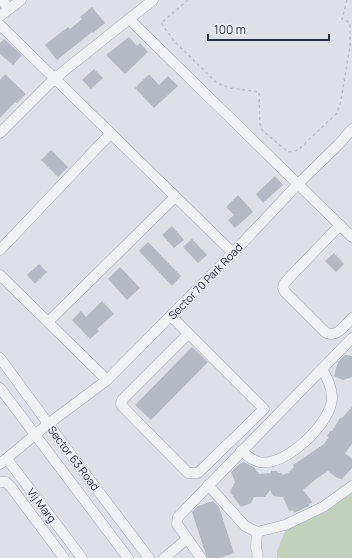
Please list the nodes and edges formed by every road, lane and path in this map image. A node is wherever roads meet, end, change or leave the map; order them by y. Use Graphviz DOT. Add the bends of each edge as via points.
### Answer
graph roads {
  1 [pos="2,0"];
  2 [pos="21,0"];
  3 [pos="153,0"];
  4 [pos="188,0"];
  5 [pos="347,0"];
  6 [pos="9,9"];
  7 [pos="0,16"];
  8 [pos="129,19"];
  9 [pos="351,22"];
  10 [pos="0,25"];
  11 [pos="54,78"];
  12 [pos="352,129"];
  13 [pos="0,133"];
  14 [pos="111,133"];
  15 [pos="298,184"];
  16 [pos="175,197"];
  17 [pos="340,225"];
  18 [pos="352,237"];
  19 [pos="0,250"];
  20 [pos="233,253"];
  21 [pos="0,276"];
  22 [pos="171,316"];
  23 [pos="352,318"];
  24 [pos="48,322"];
  25 [pos="188,334"];
  26 [pos="352,338"];
  27 [pos="0,358"];
  28 [pos="322,369"];
  29 [pos="107,380"];
  30 [pos="0,388"];
  31 [pos="48,424"];
  32 [pos="35,435"];
  33 [pos="241,451"];
  34 [pos="3,461"];
  35 [pos="0,482"];
  36 [pos="208,485"];
  37 [pos="352,486"];
  38 [pos="257,532"];
  39 [pos="187,539"];
  40 [pos="64,558"];
  41 [pos="82,558"];
  42 [pos="128,558"];
  43 [pos="149,558"];
  44 [pos="164,558"];
  45 [pos="201,558"];
  46 [pos="258,558"];
  1 -- 6 [label="street"];
  2 -- 6 [label="street"];
  3 -- 8 [label="street"];
  4 -- 9 [label="path" via="161,23 174,41 217,83 230,88 259,92 262,130 288,152 298,150 337,112 350,46"];
  5 -- 9 [label="path" via="342,19"];
  6 -- 7 [label="street"];
  8 -- 11 [label="street"];
  8 -- 15 [label="street"];
  10 -- 11 [label="street"];
  11 -- 13 [label="street"];
  11 -- 14 [label="street"];
  12 -- 15 [label="street, Sector 70 Park Road"];
  14 -- 16 [label="street"];
  14 -- 19 [label="street"];
  15 -- 17 [label="street"];
  15 -- 20 [label="street, Sector 70 Park Road"];
  16 -- 20 [label="street"];
  16 -- 24 [label="street"];
  17 -- 18 [label="street"];
  17 -- 23 [label="street" via="289,278 283,288 330,335 334,335"];
  20 -- 22 [label="street, Sector 70 Park Road"];
  21 -- 24 [label="street"];
  22 -- 25 [label="street"];
  22 -- 29 [label="street, Sector 70 Park Road"];
  24 -- 29 [label="street"];
  25 -- 25 [label="street" via="264,409 194,474 188,473 121,404 122,400"];
  26 -- 28 [label="street"];
  27 -- 31 [label="street, Sector 63 Road"];
  28 -- 33 [label="street"];
  28 -- 33 [label="street" via="331,389 332,399 324,418 304,442 290,454 270,462 250,459"];
  29 -- 31 [label="street, Sector 70 Park Road"];
  30 -- 32 [label="street, Sector 63 Road"];
  31 -- 32 [label="street, Sector 70 Park Road"];
  31 -- 43 [label="street, Sector 63 Road"];
  32 -- 34 [label="street, Sector 70 Park Road"];
  32 -- 42 [label="street, Sector 63 Road"];
  33 -- 36 [label="street"];
  34 -- 41 [label="street, Vij Marg"];
  35 -- 40 [label="street" via="6,482 11,487"];
  36 -- 38 [label="street" via="245,526"];
  36 -- 39 [label="street" via="178,517 177,524"];
  37 -- 38 [label="street" via="323,507 285,525"];
  38 -- 46 [label="street"];
  39 -- 44 [label="street"];
  39 -- 45 [label="street"];
}
